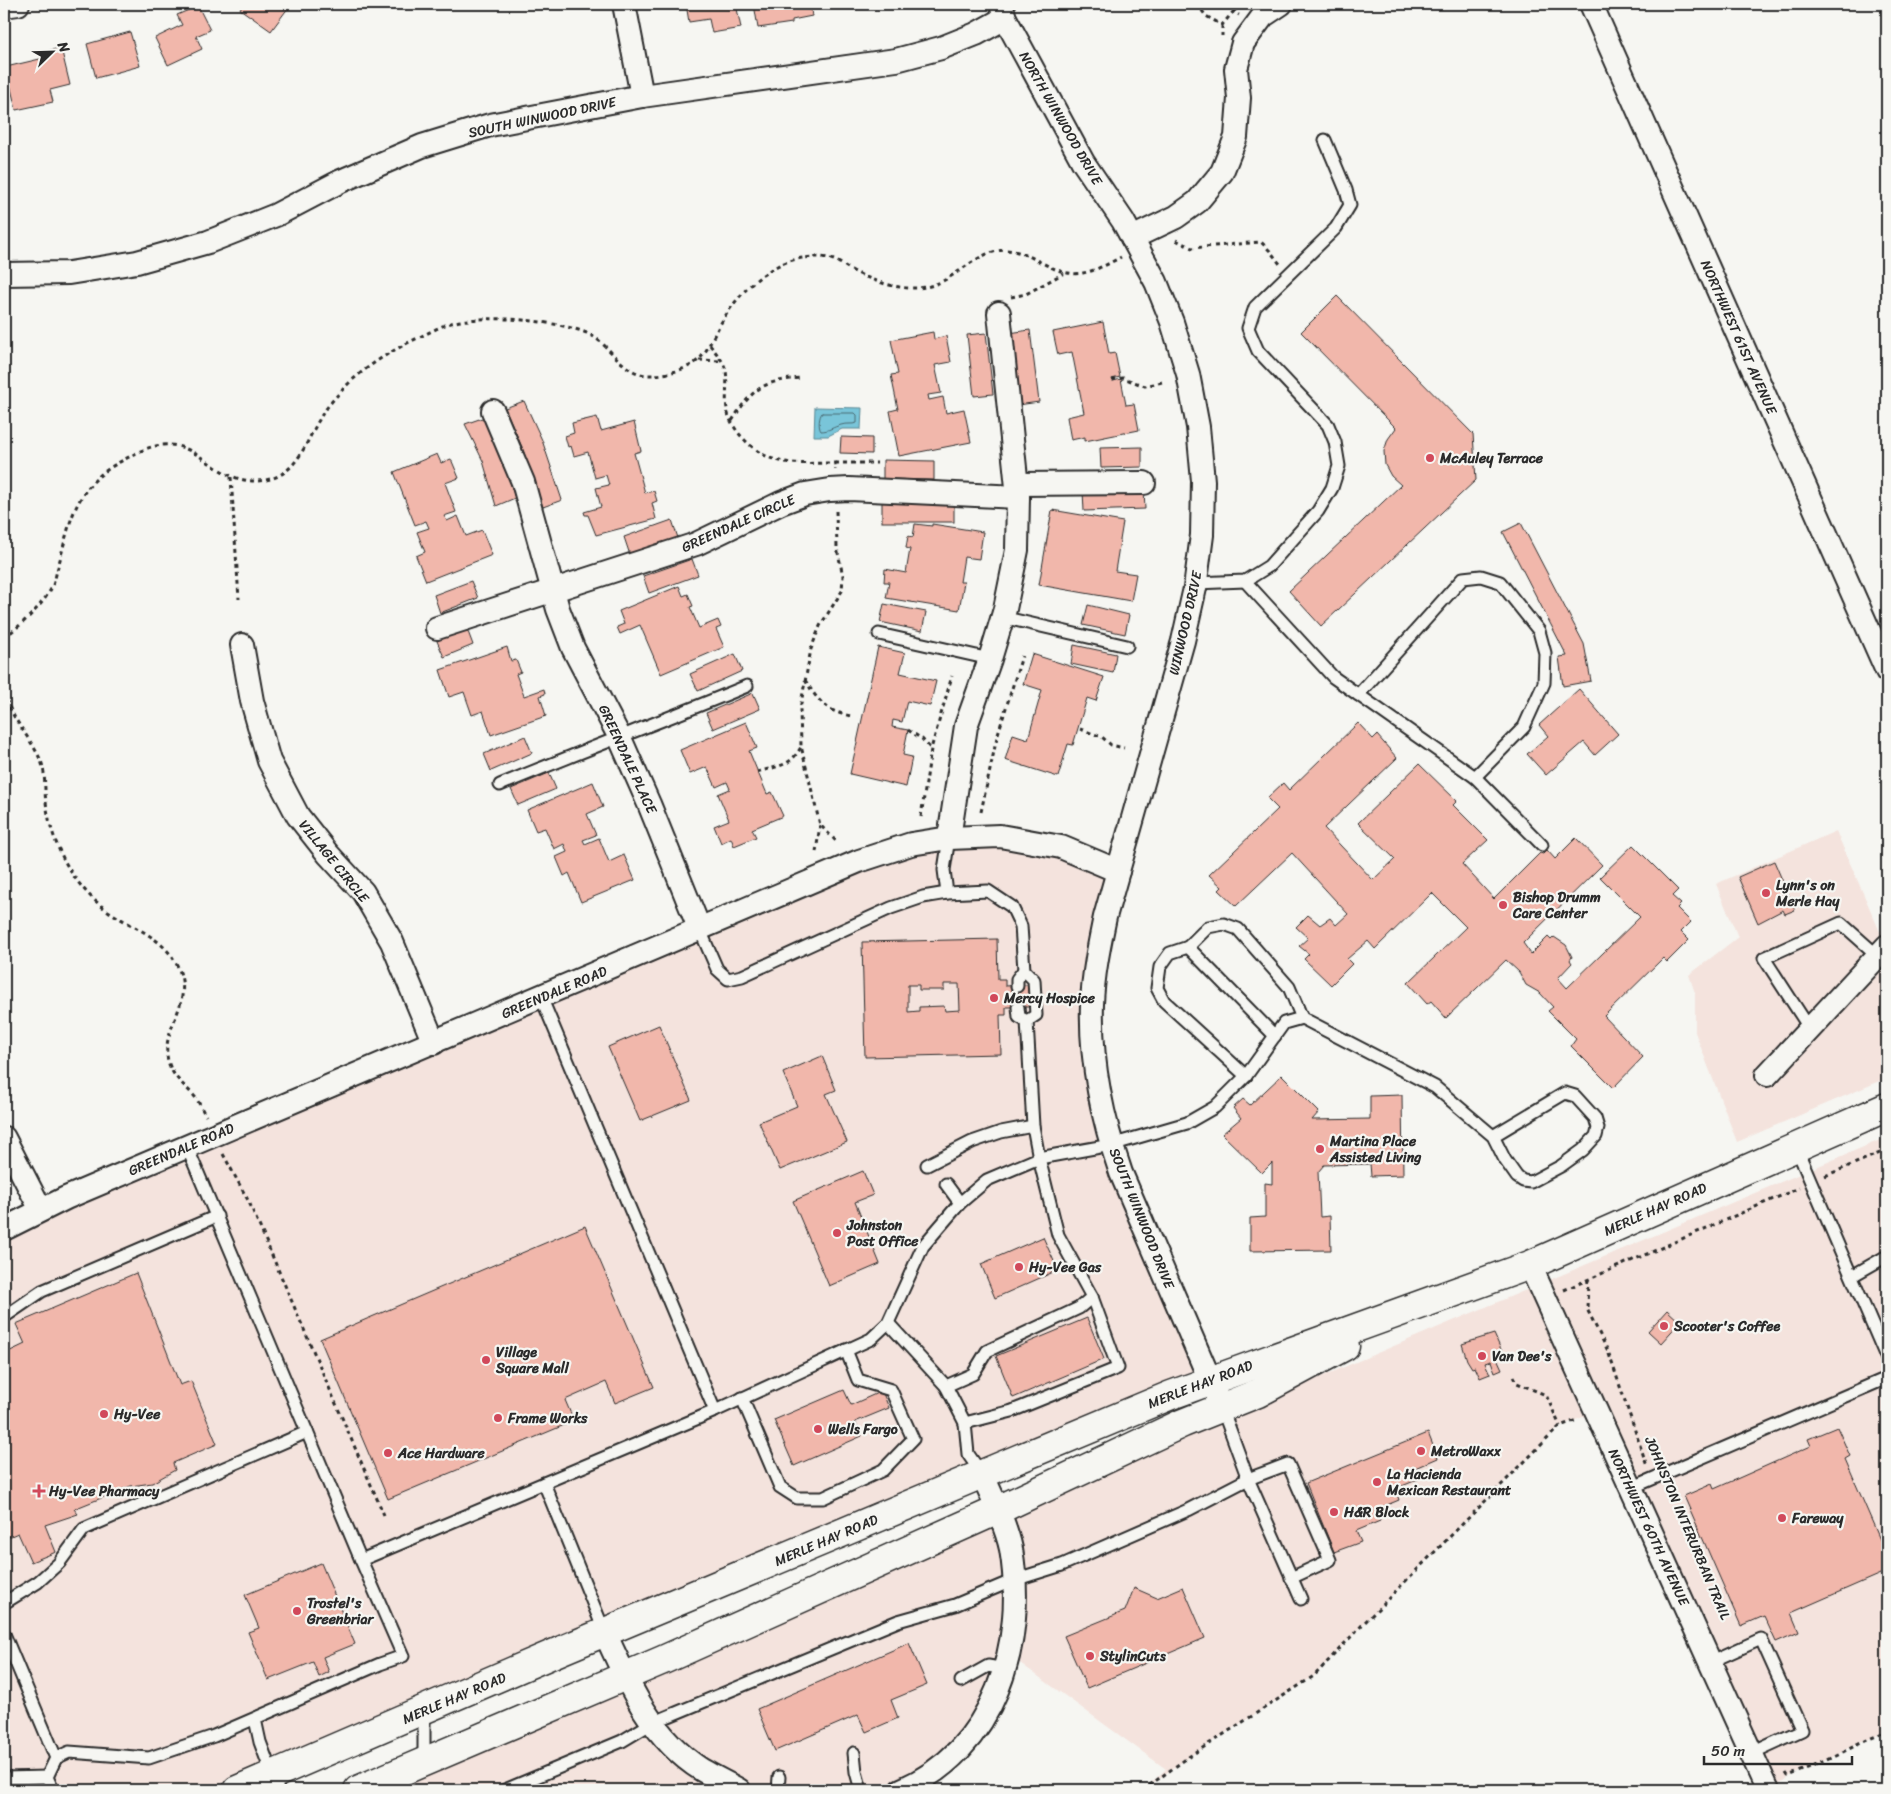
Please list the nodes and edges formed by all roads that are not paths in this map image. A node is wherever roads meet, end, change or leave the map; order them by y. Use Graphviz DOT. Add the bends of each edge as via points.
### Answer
graph roads {
  1 [pos="18,4"];
  2 [pos="624,4"];
  3 [pos="1281,4"];
  4 [pos="1591,4"];
  5 [pos="4,6"];
  6 [pos="1003,11"];
  7 [pos="642,96"];
  8 [pos="1325,140"];
  9 [pos="1135,243"];
  10 [pos="4,274"];
  11 [pos="1156,282"];
  12 [pos="999,313"];
  13 [pos="493,411"];
  14 [pos="1144,483"];
  15 [pos="1018,490"];
  16 [pos="1244,581"];
  17 [pos="1196,583"];
  18 [pos="553,590"];
  19 [pos="1002,617"];
  20 [pos="437,628"];
  21 [pos="880,634"];
  22 [pos="242,645"];
  23 [pos="1127,646"];
  24 [pos="990,659"];
  25 [pos="1887,671"];
  26 [pos="747,686"];
  27 [pos="1358,695"];
  28 [pos="619,736"];
  29 [pos="1150,758"];
  30 [pos="1475,777"];
  31 [pos="500,785"];
  32 [pos="949,838"];
  33 [pos="1542,845"];
  34 [pos="1118,870"];
  35 [pos="947,893"];
  36 [pos="700,930"];
  37 [pos="1188,947"];
  38 [pos="1882,951"];
  39 [pos="1024,970"];
  40 [pos="1017,986"];
  41 [pos="541,997"];
  42 [pos="1018,1007"];
  43 [pos="1302,1018"];
  44 [pos="1027,1021"];
  45 [pos="1810,1029"];
  46 [pos="1275,1036"];
  47 [pos="434,1043"];
  48 [pos="1767,1075"];
  49 [pos="1246,1076"];
  50 [pos="1887,1107"];
  51 [pos="1033,1126"];
  52 [pos="1493,1136"];
  53 [pos="4,1138"];
  54 [pos="1111,1145"];
  55 [pos="1796,1146"];
  56 [pos="188,1147"];
  57 [pos="1039,1158"];
  58 [pos="928,1165"];
  59 [pos="946,1184"];
  60 [pos="960,1203"];
  61 [pos="41,1210"];
  62 [pos="217,1216"];
  63 [pos="4,1229"];
  64 [pos="1887,1256"];
  65 [pos="1530,1265"];
  66 [pos="1852,1276"];
  67 [pos="1092,1297"];
  68 [pos="1422,1305"];
  69 [pos="4,1317"];
  70 [pos="888,1323"];
  71 [pos="846,1350"];
  72 [pos="1887,1359"];
  73 [pos="1887,1378"];
  74 [pos="1210,1380"];
  75 [pos="946,1386"];
  76 [pos="742,1398"];
  77 [pos="1222,1408"];
  78 [pos="715,1411"];
  79 [pos="966,1423"];
  80 [pos="307,1432"];
  81 [pos="982,1474"];
  82 [pos="1248,1479"];
  83 [pos="544,1483"];
  84 [pos="1631,1488"];
  85 [pos="998,1510"];
  86 [pos="360,1560"];
  87 [pos="1291,1578"];
  88 [pos="1014,1580"];
  89 [pos="1301,1599"];
  90 [pos="4,1602"];
  91 [pos="605,1633"];
  92 [pos="4,1634"];
  93 [pos="1710,1662"];
  94 [pos="1005,1669"];
  95 [pos="624,1676"];
  96 [pos="961,1681"];
  97 [pos="424,1711"];
  98 [pos="255,1719"];
  99 [pos="652,1723"];
  100 [pos="1762,1749"];
  101 [pos="854,1753"];
  102 [pos="56,1758"];
  103 [pos="424,1762"];
  104 [pos="47,1777"];
  105 [pos="779,1777"];
  106 [pos="4,1778"];
  107 [pos="275,1783"];
  108 [pos="53,1790"];
  109 [pos="237,1790"];
  110 [pos="358,1790"];
  111 [pos="505,1790"];
  112 [pos="739,1790"];
  113 [pos="778,1790"];
  114 [pos="861,1790"];
  115 [pos="900,1790"];
  116 [pos="1768,1790"];
  1 -- 5 [label="street"];
  2 -- 7 [label="street"];
  3 -- 9 [label="street" via="1263,16 1243,44 1236,69 1239,98 1236,136 1222,172 1197,202"];
  4 -- 25 [label="street, NORTHWEST 61ST AVENUE"];
  6 -- 7 [label="street, SOUTH WINWOOD DRIVE" via="976,34 896,60"];
  6 -- 9 [label="street, NORTH WINWOOD DRIVE" via="1083,162"];
  7 -- 10 [label="street, SOUTH WINWOOD DRIVE" via="490,125 422,146 276,215 208,242 137,262 70,273"];
  8 -- 16 [label="lane" via="1350,205 1336,228 1255,307 1248,328 1258,351 1328,425 1339,466 1332,488 1318,512 1269,566"];
  9 -- 11 [label="street, NORTH WINWOOD DRIVE"];
  11 -- 17 [label="street, WINWOOD DRIVE" via="1188,374 1198,427 1203,480 1202,535"];
  12 -- 15 [label="street"];
  13 -- 18 [label="street, GREENDALE PLACE" via="523,482"];
  14 -- 15 [label="street, GREENDALE CIRCLE"];
  15 -- 18 [label="street, GREENDALE CIRCLE" via="836,490 805,494 696,544"];
  15 -- 19 [label="street" via="1017,550"];
  16 -- 17 [label="lane"];
  16 -- 27 [label="lane" via="1333,677"];
  17 -- 29 [label="street, WINWOOD DRIVE"];
  18 -- 20 [label="street"];
  18 -- 28 [label="street, GREENDALE PLACE" via="573,648"];
  19 -- 23 [label="lane"];
  19 -- 24 [label="street"];
  21 -- 24 [label="lane"];
  22 -- 47 [label="street, VILLAGE CIRCLE" via="252,701 269,760 298,816 363,892 392,942"];
  24 -- 32 [label="street" via="966,726"];
  26 -- 28 [label="lane"];
  27 -- 30 [label="lane"];
  27 -- 30 [label="lane" via="1463,578 1481,576 1500,582 1539,631 1545,653 1544,683 1524,727"];
  28 -- 31 [label="lane"];
  28 -- 36 [label="street, GREENDALE PLACE"];
  29 -- 34 [label="street, SOUTH WINWOOD DRIVE"];
  30 -- 33 [label="lane"];
  32 -- 34 [label="street, GREENDALE ROAD" via="1000,836 1061,847"];
  32 -- 35 [label="lane" via="944,870"];
  32 -- 36 [label="street, GREENDALE ROAD" via="911,844 859,862"];
  34 -- 54 [label="street, SOUTH WINWOOD DRIVE" via="1096,960 1092,1003 1092,1047"];
  35 -- 36 [label="lane" via="891,908 742,976 728,979 717,969"];
  35 -- 39 [label="lane" via="988,891 1012,907 1021,926"];
  36 -- 41 [label="street, GREENDALE ROAD"];
  37 -- 43 [label="lane" via="1208,927 1224,924 1238,929 1289,987"];
  37 -- 46 [label="lane"];
  37 -- 49 [label="lane" via="1170,953 1160,967 1158,988 1164,1001"];
  38 -- 45 [label="street"];
  38 -- 45 [label="lane" via="1841,923 1764,958"];
  39 -- 40 [label="lane" via="1017,979"];
  39 -- 44 [label="lane" via="1034,980 1036,1006 1036,1015"];
  41 -- 47 [label="street, GREENDALE ROAD"];
  41 -- 78 [label="lane"];
  42 -- 44 [label="lane" via="1019,1017"];
  43 -- 46 [label="lane" via="1284,1022"];
  43 -- 52 [label="lane" via="1435,1087"];
  44 -- 51 [label="lane"];
  45 -- 48 [label="street"];
  46 -- 49 [label="lane"];
  47 -- 56 [label="street, GREENDALE ROAD"];
  49 -- 54 [label="lane" via="1215,1107 1187,1123"];
  50 -- 55 [label="main road, MERLE HAY ROAD"];
  51 -- 57 [label="lane"];
  51 -- 58 [label="lane" via="972,1142"];
  52 -- 52 [label="lane" via="1517,1177 1531,1182 1583,1150 1596,1136 1598,1128 1595,1118 1575,1096 1565,1093"];
  53 -- 61 [label="street"];
  54 -- 57 [label="lane"];
  54 -- 74 [label="street, SOUTH WINWOOD DRIVE"];
  55 -- 65 [label="main road, MERLE HAY ROAD"];
  55 -- 66 [label="lane"];
  56 -- 61 [label="street, GREENDALE ROAD"];
  56 -- 62 [label="lane"];
  57 -- 60 [label="lane" via="988,1180"];
  57 -- 67 [label="lane" via="1058,1235"];
  59 -- 60 [label="lane"];
  60 -- 70 [label="lane" via="923,1246"];
  61 -- 63 [label="street, GREENDALE ROAD"];
  62 -- 69 [label="lane" via="42,1291"];
  62 -- 80 [label="lane"];
  64 -- 66 [label="lane"];
  65 -- 68 [label="main road, MERLE HAY ROAD"];
  65 -- 84 [label="street, NORTHWEST 60TH AVENUE"];
  66 -- 72 [label="lane"];
  67 -- 75 [label="lane" via="1079,1308 987,1351 973,1374"];
  67 -- 79 [label="lane" via="1118,1368 1012,1411"];
  68 -- 74 [label="main road, MERLE HAY ROAD"];
  68 -- 77 [label="main road, MERLE HAY ROAD"];
  70 -- 71 [label="lane" via="870,1339"];
  70 -- 75 [label="lane"];
  71 -- 76 [label="lane"];
  71 -- 76 [label="lane" via="858,1380 892,1390 913,1439 883,1470 832,1494 823,1498 797,1498 780,1487"];
  73 -- 84 [label="lane"];
  74 -- 77 [label="street, SOUTH WINWOOD DRIVE"];
  74 -- 81 [label="main road, MERLE HAY ROAD"];
  75 -- 79 [label="lane"];
  76 -- 78 [label="lane"];
  77 -- 82 [label="lane"];
  77 -- 85 [label="main road, MERLE HAY ROAD" via="1183,1423"];
  78 -- 83 [label="lane"];
  79 -- 81 [label="lane" via="968,1454"];
  80 -- 86 [label="lane"];
  80 -- 90 [label="lane" via="84,1529 59,1563 38,1582"];
  81 -- 85 [label="street"];
  81 -- 91 [label="main road, MERLE HAY ROAD"];
  82 -- 87 [label="lane"];
  82 -- 87 [label="lane" via="1288,1464 1330,1560"];
  82 -- 88 [label="lane" via="1062,1565"];
  83 -- 86 [label="lane"];
  83 -- 91 [label="lane"];
  84 -- 93 [label="street, NORTHWEST 60TH AVENUE"];
  85 -- 88 [label="street" via="1010,1548"];
  85 -- 95 [label="main road, MERLE HAY ROAD"];
  86 -- 98 [label="lane" via="402,1656"];
  87 -- 89 [label="lane"];
  88 -- 94 [label="street" via="1015,1601"];
  88 -- 99 [label="lane" via="955,1605 898,1621"];
  91 -- 95 [label="street"];
  91 -- 97 [label="main road, MERLE HAY ROAD"];
  92 -- 102 [label="lane"];
  93 -- 100 [label="street, NORTHWEST 60TH AVENUE"];
  93 -- 100 [label="lane" via="1761,1639 1802,1730"];
  94 -- 96 [label="lane" via="988,1666"];
  94 -- 115 [label="street" via="981,1722 956,1753 941,1766"];
  95 -- 99 [label="street"];
  95 -- 103 [label="main road, MERLE HAY ROAD"];
  97 -- 103 [label="lane"];
  97 -- 107 [label="main road, MERLE HAY ROAD"];
  98 -- 102 [label="lane" via="149,1758 68,1752"];
  98 -- 107 [label="lane"];
  99 -- 111 [label="lane" via="622,1741"];
  99 -- 112 [label="street" via="666,1740 700,1769"];
  100 -- 116 [label="street, NORTHWEST 60TH AVENUE"];
  101 -- 114 [label="lane"];
  102 -- 104 [label="lane"];
  103 -- 110 [label="main road, MERLE HAY ROAD"];
  104 -- 106 [label="lane"];
  104 -- 108 [label="lane"];
  105 -- 113 [label="lane"];
  107 -- 109 [label="main road, MERLE HAY ROAD"];
}
